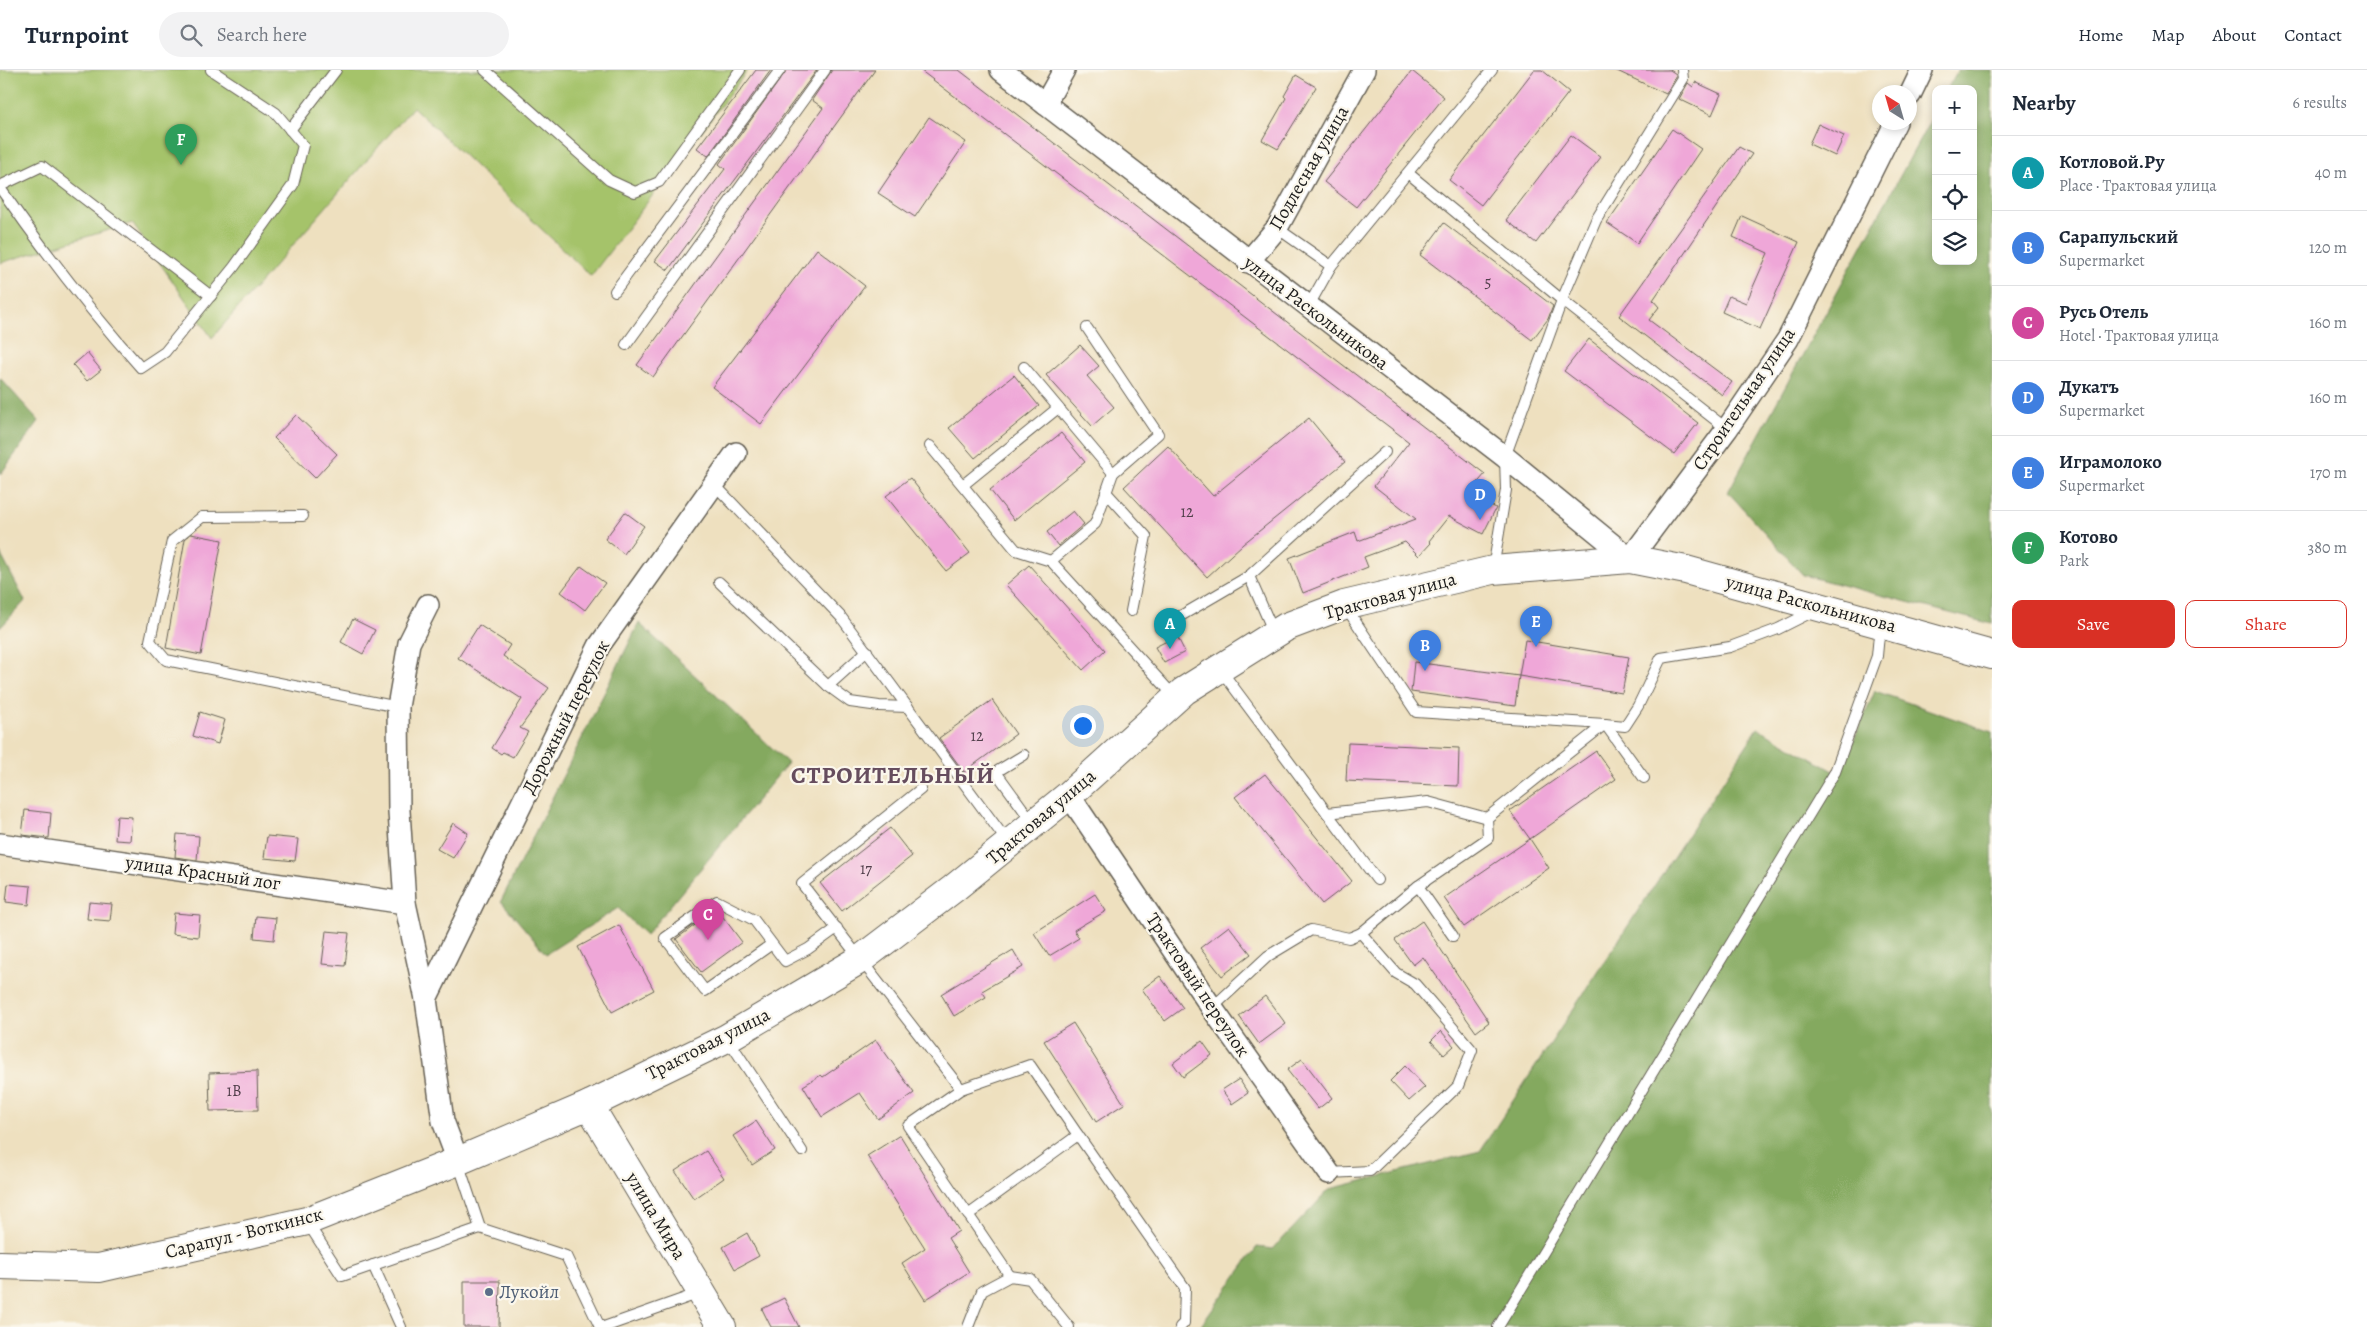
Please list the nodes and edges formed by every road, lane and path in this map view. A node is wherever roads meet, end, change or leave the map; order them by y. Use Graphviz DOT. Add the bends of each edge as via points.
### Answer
graph roads {
  1 [pos="211,70"];
  2 [pos="336,70"];
  3 [pos="485,70"];
  4 [pos="740,70"];
  5 [pos="780,70"];
  6 [pos="825,70"];
  7 [pos="1000,70"];
  8 [pos="1364,70"];
  9 [pos="1492,70"];
  10 [pos="1682,70"];
  11 [pos="1922,70"];
  12 [pos="1062,71"];
  13 [pos="1915,85"];
  14 [pos="1045,104"];
  15 [pos="290,130"];
  16 [pos="1892,130"];
  17 [pos="1408,173"];
  18 [pos="0,187"];
  19 [pos="1277,228"];
  20 [pos="1248,262"];
  21 [pos="1331,266"];
  22 [pos="614,291"];
  23 [pos="211,296"];
  24 [pos="1562,300"];
  25 [pos="1308,307"];
  26 [pos="1086,328"];
  27 [pos="626,345"];
  28 [pos="1024,367"];
  29 [pos="1058,408"];
  30 [pos="1727,429"];
  31 [pos="930,446"];
  32 [pos="1385,452"];
  33 [pos="736,453"];
  34 [pos="1506,458"];
  35 [pos="1113,473"];
  36 [pos="714,484"];
  37 [pos="963,486"];
  38 [pos="1106,492"];
  39 [pos="303,516"];
  40 [pos="1630,559"];
  41 [pos="1051,561"];
  42 [pos="1499,569"];
  43 [pos="1248,576"];
  44 [pos="719,582"];
  45 [pos="428,605"];
  46 [pos="1344,605"];
  47 [pos="1822,607"];
  48 [pos="1130,611"];
  49 [pos="1880,623"];
  50 [pos="1160,628"];
  51 [pos="1275,634"];
  52 [pos="867,651"];
  53 [pos="1992,655"];
  54 [pos="1219,668"];
  55 [pos="828,686"];
  56 [pos="1175,698"];
  57 [pos="398,707"];
  58 [pos="908,707"];
  59 [pos="1605,724"];
  60 [pos="1024,754"];
  61 [pos="1644,778"];
  62 [pos="920,790"];
  63 [pos="1069,795"];
  64 [pos="1327,813"];
  65 [pos="1487,818"];
  66 [pos="1034,824"];
  67 [pos="0,844"];
  68 [pos="1009,844"];
  69 [pos="1377,880"];
  70 [pos="1418,886"];
  71 [pos="405,903"];
  72 [pos="836,928"];
  73 [pos="1361,934"];
  74 [pos="1453,936"];
  75 [pos="772,944"];
  76 [pos="862,959"];
  77 [pos="426,998"];
  78 [pos="1212,1008"];
  79 [pos="727,1038"];
  80 [pos="961,1089"];
  81 [pos="589,1105"];
  82 [pos="1078,1135"];
  83 [pos="802,1151"];
  84 [pos="458,1161"];
  85 [pos="1329,1173"];
  86 [pos="968,1214"];
  87 [pos="307,1221"];
  88 [pos="480,1228"];
  89 [pos="0,1265"];
  90 [pos="373,1265"];
  91 [pos="1010,1276"];
  92 [pos="702,1293"];
  93 [pos="401,1327"];
  94 [pos="600,1327"];
  95 [pos="604,1327"];
  96 [pos="722,1327"];
  97 [pos="968,1327"];
  98 [pos="1069,1327"];
  99 [pos="1180,1327"];
  100 [pos="1498,1327"];
  1 -- 15 [label="lane" via="276,113"];
  2 -- 15 [label="lane"];
  3 -- 4 [label="lane" via="609,180 635,192 659,182"];
  5 -- 22 [label="lane"];
  6 -- 27 [label="lane"];
  7 -- 14 [label="street, улица Раскольникова"];
  8 -- 19 [label="street, Подлесная улица"];
  9 -- 17 [label="lane"];
  10 -- 24 [label="lane" via="1684,79 1596,220"];
  11 -- 13 [label="street"];
  12 -- 14 [label="street"];
  14 -- 20 [label="street, улица Раскольникова"];
  15 -- 23 [label="lane" via="303,145 293,185"];
  16 -- 30 [label="street, Строительная улица" via="1788,339"];
  17 -- 21 [label="lane"];
  17 -- 24 [label="lane"];
  18 -- 23 [label="lane" via="42,166"];
  18 -- 23 [label="lane" via="58,268 141,368 165,352"];
  19 -- 20 [label="street, Подлесная улица"];
  19 -- 21 [label="lane"];
  20 -- 25 [label="street, улица Раскольникова"];
  21 -- 25 [label="lane"];
  24 -- 30 [label="lane"];
  24 -- 34 [label="lane"];
  25 -- 34 [label="street, улица Раскольникова"];
  26 -- 35 [label="lane" via="1158,434"];
  28 -- 29 [label="lane"];
  29 -- 35 [label="lane"];
  29 -- 37 [label="lane"];
  30 -- 40 [label="street, Строительная улица"];
  31 -- 37 [label="lane"];
  32 -- 43 [label="lane"];
  33 -- 36 [label="street, Дорожный переулок"];
  34 -- 40 [label="street, улица Раскольникова"];
  34 -- 42 [label="lane"];
  35 -- 38 [label="lane"];
  36 -- 52 [label="lane" via="840,617"];
  36 -- 77 [label="street, Дорожный переулок" via="599,646"];
  37 -- 41 [label="lane" via="1016,550"];
  38 -- 41 [label="lane" via="1095,524"];
  38 -- 48 [label="lane" via="1146,536"];
  39 -- 57 [label="lane" via="202,517 172,541 150,641 166,660"];
  40 -- 42 [label="main road, улица Раскольникова"];
  40 -- 47 [label="main road, улица Раскольникова" via="1686,570"];
  41 -- 56 [label="lane"];
  42 -- 46 [label="main road, Трактовая улица"];
  43 -- 50 [label="lane"];
  43 -- 51 [label="lane"];
  44 -- 55 [label="lane"];
  45 -- 57 [label="street" via="409,643"];
  46 -- 51 [label="main road, Трактовая улица"];
  46 -- 59 [label="lane" via="1416,712"];
  47 -- 49 [label="main road, улица Раскольникова"];
  47 -- 59 [label="lane" via="1778,629 1730,647 1661,658 1638,706 1624,726"];
  49 -- 53 [label="main road, улица Раскольникова"];
  49 -- 100 [label="lane" via="1877,656 1835,772"];
  51 -- 54 [label="main road, Трактовая улица"];
  52 -- 55 [label="lane"];
  52 -- 58 [label="lane"];
  54 -- 56 [label="main road, Трактовая улица"];
  54 -- 64 [label="lane"];
  55 -- 58 [label="lane" via="850,702"];
  56 -- 63 [label="main road, Трактовая улица"];
  57 -- 71 [label="street" via="399,811"];
  58 -- 68 [label="lane"];
  59 -- 61 [label="lane"];
  59 -- 65 [label="lane"];
  60 -- 66 [label="lane" via="996,772"];
  62 -- 72 [label="lane" via="802,884"];
  63 -- 66 [label="main road, Трактовая улица"];
  63 -- 78 [label="street, Трактовый переулок"];
  64 -- 65 [label="lane" via="1428,802"];
  64 -- 69 [label="lane"];
  65 -- 70 [label="lane" via="1488,838"];
  66 -- 68 [label="main road, Трактовая улица"];
  67 -- 71 [label="street, улица Красный лог"];
  68 -- 76 [label="main road, Трактовая улица"];
  70 -- 73 [label="lane"];
  70 -- 74 [label="lane"];
  71 -- 77 [label="street"];
  72 -- 75 [label="lane" via="785,961"];
  72 -- 76 [label="lane"];
  73 -- 78 [label="lane" via="1349,938 1311,930 1268,956"];
  73 -- 85 [label="lane" via="1396,973 1414,984 1472,1050 1458,1086 1370,1171"];
  75 -- 75 [label="lane" via="754,920 717,901 665,938 705,991"];
  76 -- 79 [label="main road, Трактовая улица"];
  76 -- 80 [label="lane"];
  77 -- 84 [label="street" via="443,1121"];
  78 -- 85 [label="street, Трактовый переулок"];
  79 -- 81 [label="main road, Трактовая улица"];
  79 -- 83 [label="lane"];
  80 -- 82 [label="lane" via="1030,1064"];
  80 -- 86 [label="lane" via="908,1126"];
  81 -- 84 [label="main road, Сарапул - Воткинск"];
  81 -- 92 [label="main road, улица Мира"];
  82 -- 86 [label="lane"];
  82 -- 99 [label="lane" via="1185,1288 1184,1323"];
  84 -- 87 [label="main road, Сарапул - Воткинск"];
  84 -- 88 [label="lane"];
  86 -- 91 [label="lane"];
  87 -- 89 [label="main road, Сарапул - Воткинск" via="99,1268"];
  87 -- 90 [label="lane" via="342,1276"];
  88 -- 90 [label="lane"];
  88 -- 94 [label="lane" via="566,1256"];
  90 -- 93 [label="lane"];
  91 -- 97 [label="lane" via="982,1291"];
  91 -- 98 [label="lane" via="1030,1279"];
  92 -- 95 [label="lane"];
  92 -- 96 [label="main road, улица Мира"];
}
